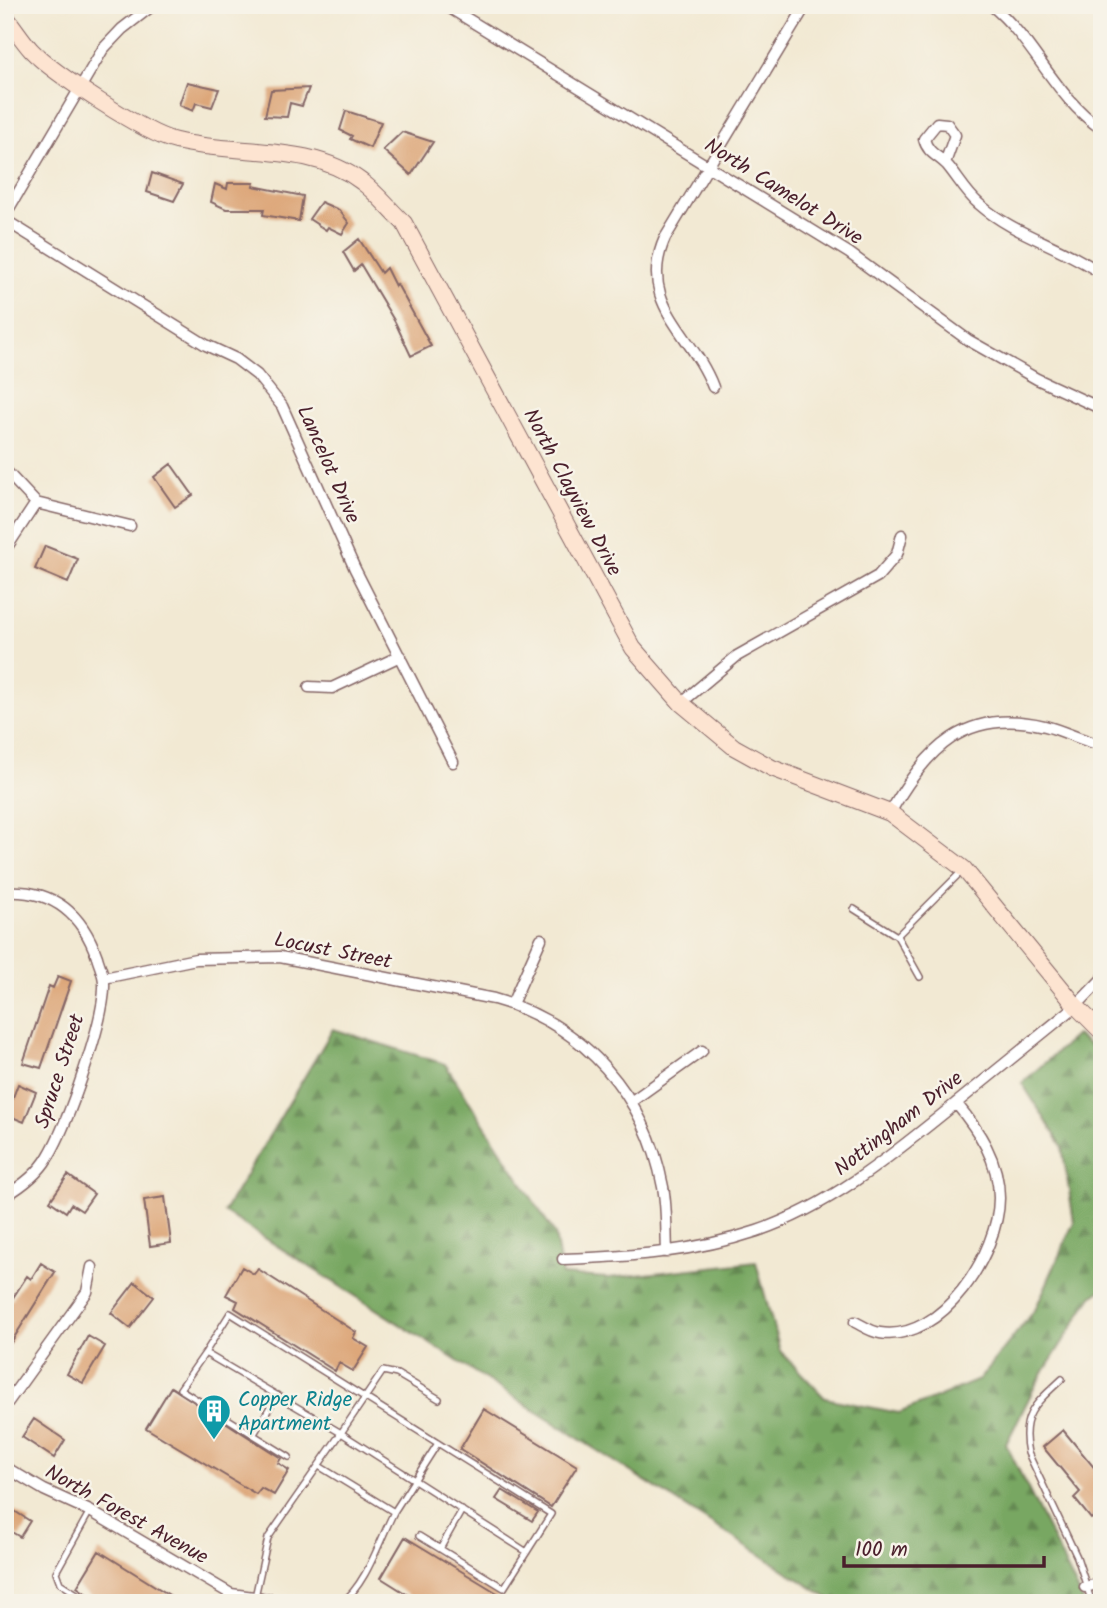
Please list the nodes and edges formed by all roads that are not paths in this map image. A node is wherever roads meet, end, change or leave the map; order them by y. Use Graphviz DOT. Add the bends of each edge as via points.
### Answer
graph roads {
  1 [pos="153,5"];
  2 [pos="446,5"];
  3 [pos="806,5"];
  4 [pos="998,8"];
  5 [pos="5,16"];
  6 [pos="80,85"];
  7 [pos="1102,129"];
  8 [pos="945,163"];
  9 [pos="707,165"];
  10 [pos="5,218"];
  11 [pos="1102,274"];
  12 [pos="713,387"];
  13 [pos="1102,409"];
  14 [pos="5,470"];
  15 [pos="36,502"];
  16 [pos="130,526"];
  17 [pos="902,535"];
  18 [pos="5,550"];
  19 [pos="400,656"];
  20 [pos="309,687"];
  21 [pos="681,703"];
  22 [pos="1102,746"];
  23 [pos="453,762"];
  24 [pos="890,813"];
  25 [pos="964,869"];
  26 [pos="5,892"];
  27 [pos="854,909"];
  28 [pos="897,936"];
  29 [pos="541,939"];
  30 [pos="920,977"];
  31 [pos="104,978"];
  32 [pos="1102,979"];
  33 [pos="512,1004"];
  34 [pos="1076,1006"];
  35 [pos="1102,1032"];
  36 [pos="702,1051"];
  37 [pos="632,1101"];
  38 [pos="956,1103"];
  39 [pos="5,1196"];
  40 [pos="667,1252"];
  41 [pos="563,1259"];
  42 [pos="92,1267"];
  43 [pos="855,1322"];
  44 [pos="205,1353"];
  45 [pos="1062,1379"];
  46 [pos="277,1395"];
  47 [pos="366,1398"];
  48 [pos="439,1399"];
  49 [pos="5,1406"];
  50 [pos="341,1433"];
  51 [pos="254,1434"];
  52 [pos="438,1443"];
  53 [pos="289,1457"];
  54 [pos="5,1466"];
  55 [pos="319,1466"];
  56 [pos="415,1480"];
  57 [pos="462,1510"];
  58 [pos="90,1511"];
  59 [pos="394,1513"];
  60 [pos="419,1536"];
  61 [pos="440,1549"];
  62 [pos="527,1552"];
  63 [pos="1102,1583"];
  64 [pos="1085,1587"];
  65 [pos="256,1597"];
  66 [pos="233,1599"];
  67 [pos="91,1603"];
  68 [pos="276,1603"];
  69 [pos="341,1603"];
  70 [pos="1092,1603"];
  1 -- 6 [label="street" via="103,49"];
  2 -- 9 [label="street, North Camelot Drive"];
  3 -- 9 [label="street"];
  4 -- 7 [label="street" via="1066,99"];
  5 -- 6 [label="street, North Clayview Drive" via="32,51"];
  6 -- 10 [label="street"];
  6 -- 21 [label="street, North Clayview Drive" via="117,112 172,140 324,161 362,181 404,223 633,648"];
  8 -- 11 [label="street" via="978,204 1008,225 1079,257"];
  9 -- 12 [label="street" via="661,246 656,282 664,310 698,356"];
  9 -- 13 [label="street, North Camelot Drive" via="849,253 968,340"];
  10 -- 19 [label="street, Lancelot Drive" via="257,375 282,406 355,569"];
  14 -- 15 [label="street"];
  15 -- 16 [label="street"];
  15 -- 18 [label="street"];
  17 -- 21 [label="street" via="897,554 878,576 737,656"];
  19 -- 20 [label="street" via="332,688"];
  19 -- 23 [label="street, Lancelot Drive"];
  21 -- 24 [label="street, North Clayview Drive" via="734,747 772,768"];
  22 -- 24 [label="street" via="1021,721 984,724 946,741 930,754 912,773"];
  24 -- 25 [label="street, North Clayview Drive"];
  25 -- 28 [label="lane"];
  25 -- 34 [label="street, North Clayview Drive"];
  26 -- 31 [label="street" via="40,894 71,910 91,940"];
  27 -- 28 [label="lane"];
  28 -- 30 [label="lane"];
  29 -- 33 [label="street"];
  31 -- 33 [label="street, Locust Street" via="196,959 280,957"];
  31 -- 39 [label="street, Spruce Street" via="97,1020 63,1128 48,1158"];
  32 -- 34 [label="street, Nottingham Drive"];
  33 -- 37 [label="street, Locust Street" via="585,1046"];
  34 -- 35 [label="street, North Clayview Drive"];
  34 -- 38 [label="street, Nottingham Drive"];
  36 -- 37 [label="street"];
  37 -- 40 [label="street, Locust Street" via="660,1175"];
  38 -- 40 [label="street, Nottingham Drive" via="873,1170 815,1206 758,1230"];
  38 -- 43 [label="street" via="984,1141 997,1178 998,1217 985,1255 958,1295 927,1321 910,1329 879,1333"];
  40 -- 41 [label="street, Nottingham Drive"];
  42 -- 49 [label="street" via="87,1292"];
  44 -- 46 [label="lane"];
  44 -- 47 [label="lane" via="230,1313"];
  44 -- 51 [label="lane" via="180,1389"];
  45 -- 64 [label="lane" via="1036,1403 1025,1424 1026,1440 1077,1556"];
  46 -- 50 [label="lane"];
  46 -- 51 [label="lane"];
  47 -- 48 [label="lane" via="383,1371 397,1374"];
  47 -- 50 [label="lane"];
  47 -- 52 [label="lane"];
  50 -- 55 [label="lane"];
  50 -- 56 [label="lane"];
  51 -- 53 [label="lane"];
  52 -- 56 [label="lane"];
  52 -- 62 [label="lane" via="551,1514"];
  54 -- 58 [label="street, North Forest Avenue"];
  55 -- 59 [label="lane"];
  55 -- 65 [label="lane" via="268,1538"];
  56 -- 57 [label="lane"];
  56 -- 59 [label="lane"];
  57 -- 61 [label="lane"];
  57 -- 62 [label="lane"];
  58 -- 66 [label="street, North Forest Avenue"];
  58 -- 67 [label="lane" via="56,1572 60,1583"];
  59 -- 69 [label="lane" via="362,1579"];
  60 -- 61 [label="lane"];
  61 -- 62 [label="lane" via="504,1588"];
  63 -- 64 [label="street"];
  64 -- 70 [label="lane"];
  65 -- 66 [label="street, North Forest Avenue"];
  65 -- 68 [label="street, North Forest Avenue"];
}
